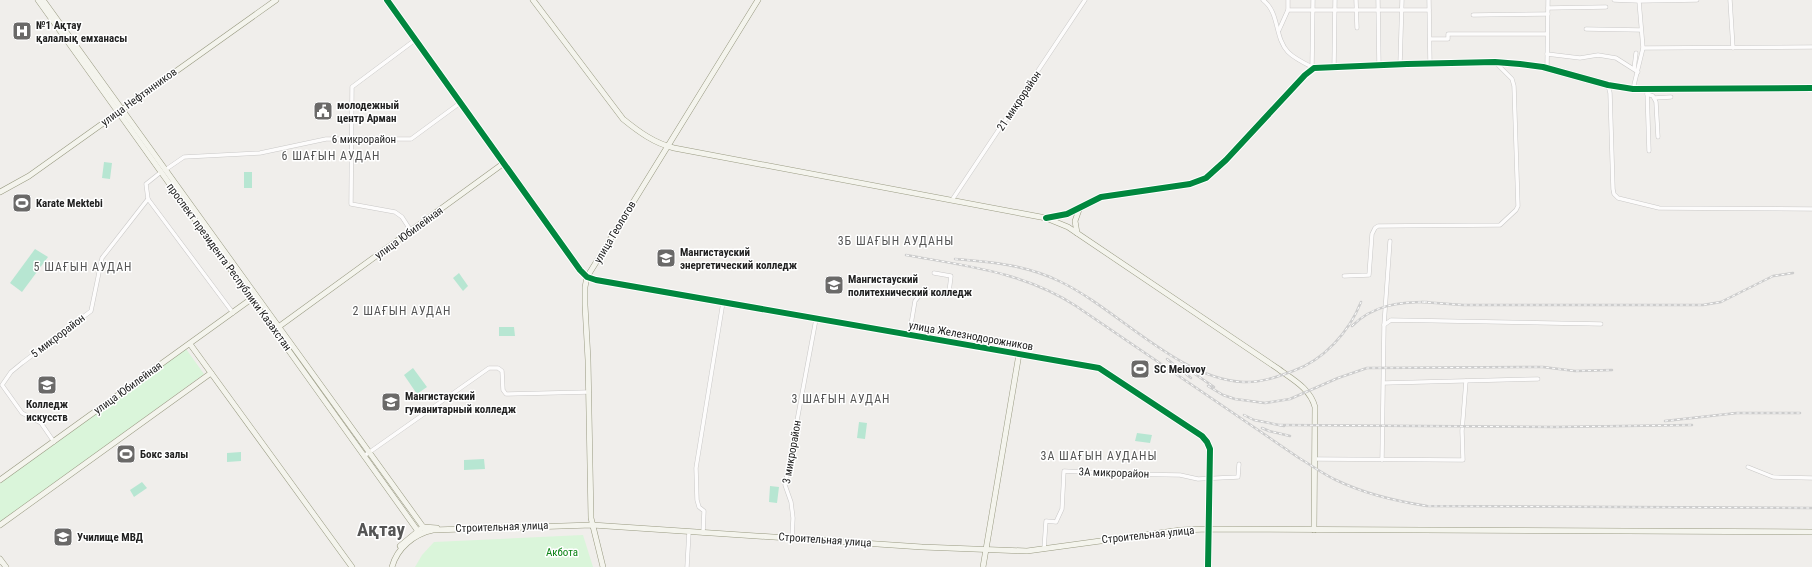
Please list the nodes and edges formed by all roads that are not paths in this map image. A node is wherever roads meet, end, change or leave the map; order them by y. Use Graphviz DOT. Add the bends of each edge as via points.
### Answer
graph roads {
  1 [pos="38,0"];
  2 [pos="43,0"];
  3 [pos="276,0"];
  4 [pos="387,0"];
  5 [pos="534,0"];
  6 [pos="757,0"];
  7 [pos="1085,0"];
  8 [pos="1263,0"];
  9 [pos="1288,0"];
  10 [pos="1312,0"];
  11 [pos="1335,0"];
  12 [pos="1356,0"];
  13 [pos="1378,0"];
  14 [pos="1402,0"];
  15 [pos="1429,0"];
  16 [pos="1548,0"];
  17 [pos="1614,0"];
  18 [pos="1697,0"];
  19 [pos="1730,0"];
  20 [pos="1638,1"];
  21 [pos="1606,7"];
  22 [pos="1548,8"];
  23 [pos="1402,9"];
  24 [pos="1288,10"];
  25 [pos="1313,10"];
  26 [pos="1335,10"];
  27 [pos="1356,10"];
  28 [pos="1378,10"];
  29 [pos="1429,10"];
  30 [pos="50,14"];
  31 [pos="1548,14"];
  32 [pos="1473,15"];
  33 [pos="1357,28"];
  34 [pos="1586,29"];
  35 [pos="1279,30"];
  36 [pos="1641,30"];
  37 [pos="1547,34"];
  38 [pos="1430,39"];
  39 [pos="415,40"];
  40 [pos="1812,47"];
  41 [pos="1643,48"];
  42 [pos="1733,48"];
  43 [pos="1636,53"];
  44 [pos="1547,54"];
  45 [pos="1495,62"];
  46 [pos="1400,64"];
  47 [pos="1430,64"];
  48 [pos="1379,66"];
  49 [pos="1313,68"];
  50 [pos="1334,68"];
  51 [pos="1547,68"];
  52 [pos="1634,69"];
  53 [pos="1638,72"];
  54 [pos="1608,85"];
  55 [pos="1812,88"];
  56 [pos="1633,89"];
  57 [pos="1647,92"];
  58 [pos="1672,97"];
  59 [pos="1654,98"];
  60 [pos="460,103"];
  61 [pos="119,110"];
  62 [pos="1658,137"];
  63 [pos="352,139"];
  64 [pos="666,146"];
  65 [pos="1649,150"];
  66 [pos="504,163"];
  67 [pos="163,171"];
  68 [pos="0,192"];
  69 [pos="148,199"];
  70 [pos="952,200"];
  71 [pos="1080,207"];
  72 [pos="1812,209"];
  73 [pos="1046,218"];
  74 [pos="411,231"];
  75 [pos="1077,233"];
  76 [pos="1390,241"];
  77 [pos="934,272"];
  78 [pos="1344,276"];
  79 [pos="587,277"];
  80 [pos="254,298"];
  81 [pos="723,302"];
  82 [pos="233,313"];
  83 [pos="816,318"];
  84 [pos="1601,324"];
  85 [pos="1384,325"];
  86 [pos="276,329"];
  87 [pos="909,336"];
  88 [pos="190,344"];
  89 [pos="1019,354"];
  90 [pos="211,373"];
  91 [pos="1538,379"];
  92 [pos="1466,381"];
  93 [pos="1384,384"];
  94 [pos="589,392"];
  95 [pos="54,442"];
  96 [pos="366,454"];
  97 [pos="1315,460"];
  98 [pos="1382,460"];
  99 [pos="1239,464"];
  100 [pos="1748,467"];
  101 [pos="1209,478"];
  102 [pos="1812,478"];
  103 [pos="0,480"];
  104 [pos="0,525"];
  105 [pos="592,525"];
  106 [pos="1208,529"];
  107 [pos="1314,530"];
  108 [pos="422,531"];
  109 [pos="689,532"];
  110 [pos="1812,532"];
  111 [pos="703,533"];
  112 [pos="792,538"];
  113 [pos="1044,549"];
  114 [pos="986,550"];
  115 [pos="0,559"];
  116 [pos="6,567"];
  117 [pos="352,567"];
  118 [pos="391,567"];
  119 [pos="603,567"];
  120 [pos="687,567"];
  121 [pos="983,567"];
  122 [pos="1208,567"];
  1 -- 30 [label="street, проспект президента Республики Казахстан"];
  2 -- 30 [label="street, проспект президента Республики Казахстан"];
  3 -- 61 [label="street, улица Нефтянников"];
  4 -- 39 [label="street"];
  5 -- 64 [label="street" via="623,119 638,132"];
  6 -- 64 [label="street, улица Геологов"];
  7 -- 70 [label="street, 21 микрорайон"];
  8 -- 35 [label="street" via="1272,9"];
  9 -- 24 [label="street"];
  10 -- 25 [label="street"];
  11 -- 26 [label="street"];
  12 -- 27 [label="street"];
  13 -- 28 [label="street"];
  14 -- 23 [label="street"];
  15 -- 29 [label="street"];
  16 -- 22 [label="street"];
  17 -- 20 [label="street"];
  18 -- 20 [label="street"];
  19 -- 42 [label="street"];
  20 -- 36 [label="street"];
  21 -- 22 [label="street"];
  22 -- 31 [label="street"];
  23 -- 28 [label="street"];
  23 -- 29 [label="street"];
  23 -- 46 [label="street"];
  24 -- 25 [label="street"];
  24 -- 35 [label="street"];
  25 -- 26 [label="street"];
  25 -- 49 [label="street"];
  26 -- 27 [label="street"];
  26 -- 50 [label="street"];
  27 -- 28 [label="street"];
  27 -- 33 [label="street"];
  28 -- 48 [label="street"];
  29 -- 38 [label="street"];
  30 -- 61 [label="street, проспект президента Республики Казахстан"];
  31 -- 32 [label="street"];
  31 -- 37 [label="street"];
  34 -- 36 [label="street"];
  35 -- 49 [label="street" via="1281,40 1288,51"];
  36 -- 41 [label="street"];
  37 -- 38 [label="street" via="1448,34 1448,39"];
  37 -- 44 [label="street"];
  38 -- 47 [label="street"];
  39 -- 60 [label="street"];
  39 -- 63 [label="street" via="352,87"];
  40 -- 42 [label="street"];
  41 -- 42 [label="street"];
  41 -- 53 [label="street"];
  43 -- 52 [label="street"];
  44 -- 51 [label="street"];
  44 -- 52 [label="street" via="1580,58 1598,55 1616,58"];
  45 -- 47 [label="street"];
  45 -- 51 [label="street"];
  45 -- 78 [label="street" via="1512,79 1514,86 1518,206 1516,210 1498,225 1378,226 1372,234 1369,274"];
  46 -- 47 [label="street"];
  46 -- 48 [label="street"];
  48 -- 50 [label="street"];
  49 -- 50 [label="street"];
  49 -- 71 [label="street" via="1206,178 1190,184 1101,197"];
  51 -- 54 [label="street"];
  52 -- 53 [label="street"];
  53 -- 56 [label="street"];
  54 -- 56 [label="street"];
  54 -- 72 [label="street" via="1613,189 1618,198 1659,208"];
  55 -- 57 [label="street"];
  56 -- 57 [label="street"];
  57 -- 59 [label="street"];
  57 -- 65 [label="street"];
  58 -- 59 [label="street"];
  59 -- 62 [label="street"];
  60 -- 63 [label="street, 6 микрорайон" via="411,139"];
  60 -- 66 [label="street"];
  61 -- 67 [label="street, проспект президента Республики Казахстан"];
  61 -- 68 [label="street, улица Нефтянников" via="29,176"];
  63 -- 67 [label="street, 6 микрорайон" via="326,139 260,154 184,157"];
  63 -- 74 [label="street" via="351,204 395,212 402,217"];
  64 -- 70 [label="street"];
  64 -- 79 [label="street, улица Геологов"];
  66 -- 74 [label="street, улица Юбилейная"];
  66 -- 79 [label="street"];
  67 -- 69 [label="street" via="146,184"];
  67 -- 80 [label="street, проспект президента Республики Казахстан"];
  69 -- 82 [label="street"];
  69 -- 95 [label="street, 5 микрорайон" via="102,258 91,311 11,372 2,385 22,414 41,423"];
  70 -- 73 [label="street"];
  71 -- 73 [label="street" via="1061,216"];
  71 -- 75 [label="street" via="1075,221"];
  73 -- 75 [label="street"];
  74 -- 86 [label="street, улица Юбилейная"];
  75 -- 97 [label="street" via="1308,391 1315,407"];
  76 -- 85 [label="street"];
  77 -- 87 [label="street" via="951,276 949,292 923,291 915,301"];
  79 -- 81 [label="street, улица Железнодорожников"];
  79 -- 94 [label="street, улица Геологов" via="585,293"];
  80 -- 82 [label="street, улица Юбилейная"];
  80 -- 86 [label="street, проспект президента Республики Казахстан"];
  81 -- 83 [label="street, улица Железнодорожников"];
  81 -- 111 [label="street" via="696,468 697,500 699,507 704,511"];
  82 -- 88 [label="street, улица Юбилейная"];
  83 -- 87 [label="street, улица Железнодорожников"];
  83 -- 112 [label="street, 3 микрорайон" via="785,485 791,502"];
  84 -- 85 [label="street" via="1391,320"];
  85 -- 93 [label="street"];
  86 -- 96 [label="street, проспект президента Республики Казахстан"];
  87 -- 89 [label="street, улица Железнодорожников"];
  88 -- 90 [label="street"];
  88 -- 95 [label="street, улица Юбилейная"];
  89 -- 101 [label="street, улица Железнодорожников" via="1099,368 1106,372 1202,436 1210,449"];
  89 -- 114 [label="street"];
  90 -- 104 [label="street"];
  90 -- 117 [label="street"];
  91 -- 92 [label="street"];
  92 -- 93 [label="street"];
  92 -- 98 [label="street" via="1462,431 1463,460"];
  93 -- 98 [label="street"];
  94 -- 96 [label="street" via="506,394 503,390 502,371 498,368 489,368"];
  94 -- 105 [label="street, улица Геологов"];
  95 -- 103 [label="street, улица Юбилейная"];
  96 -- 108 [label="street, проспект президента Республики Казахстан"];
  97 -- 98 [label="street"];
  97 -- 107 [label="street"];
  99 -- 101 [label="street, 3А микрорайон" via="1238,478"];
  100 -- 102 [label="street" via="1773,477"];
  101 -- 106 [label="street, улица Железнодорожников"];
  101 -- 113 [label="street, 3А микрорайон" via="1064,471 1062,509 1056,522 1046,521"];
  105 -- 108 [label="street, Строительная улица" via="442,530 433,527"];
  105 -- 109 [label="street, Строительная улица"];
  105 -- 119 [label="street, улица Геологов"];
  106 -- 107 [label="street, Строительная улица"];
  106 -- 113 [label="street, Строительная улица" via="1181,530"];
  106 -- 122 [label="street, улица Железнодорожников"];
  107 -- 110 [label="street, Строительная улица"];
  108 -- 118 [label="street" via="397,550"];
  109 -- 111 [label="street, Строительная улица"];
  109 -- 120 [label="street"];
  111 -- 112 [label="street, Строительная улица"];
  112 -- 114 [label="street, Строительная улица"];
  113 -- 114 [label="street, Строительная улица"];
  114 -- 121 [label="street"];
  115 -- 116 [label="street"];
}
